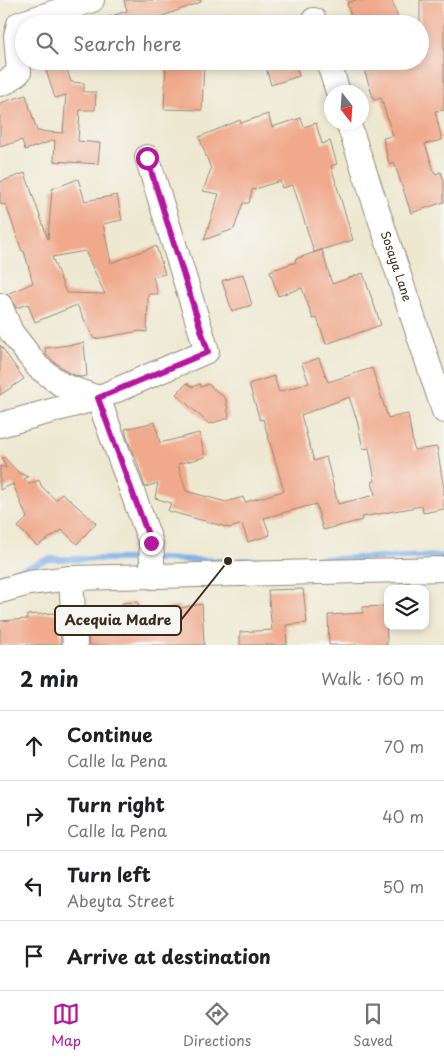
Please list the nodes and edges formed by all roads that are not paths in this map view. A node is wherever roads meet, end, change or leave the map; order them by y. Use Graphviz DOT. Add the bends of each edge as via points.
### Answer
graph roads {
  1 [pos="92,0"];
  2 [pos="46,15"];
  3 [pos="20,70"];
  4 [pos="331,70"];
  5 [pos="0,84"];
  6 [pos="336,85"];
  7 [pos="351,130"];
  8 [pos="147,158"];
  9 [pos="0,305"];
  10 [pos="98,398"];
  11 [pos="444,412"];
  12 [pos="0,425"];
  13 [pos="444,569"];
  14 [pos="153,577"];
  15 [pos="71,578"];
  16 [pos="0,591"];
  17 [pos="75,645"];
  1 -- 2 [label="street"];
  3 -- 5 [label="street"];
  4 -- 6 [label="street"];
  7 -- 11 [label="street, Sosaya Lane"];
  8 -- 10 [label="street" via="208,352"];
  9 -- 10 [label="street" via="12,332 38,367 62,385"];
  10 -- 12 [label="street"];
  10 -- 14 [label="street" via="151,543"];
  13 -- 14 [label="street"];
  14 -- 15 [label="street"];
  15 -- 16 [label="street" via="29,583"];
  15 -- 17 [label="street"];
}
